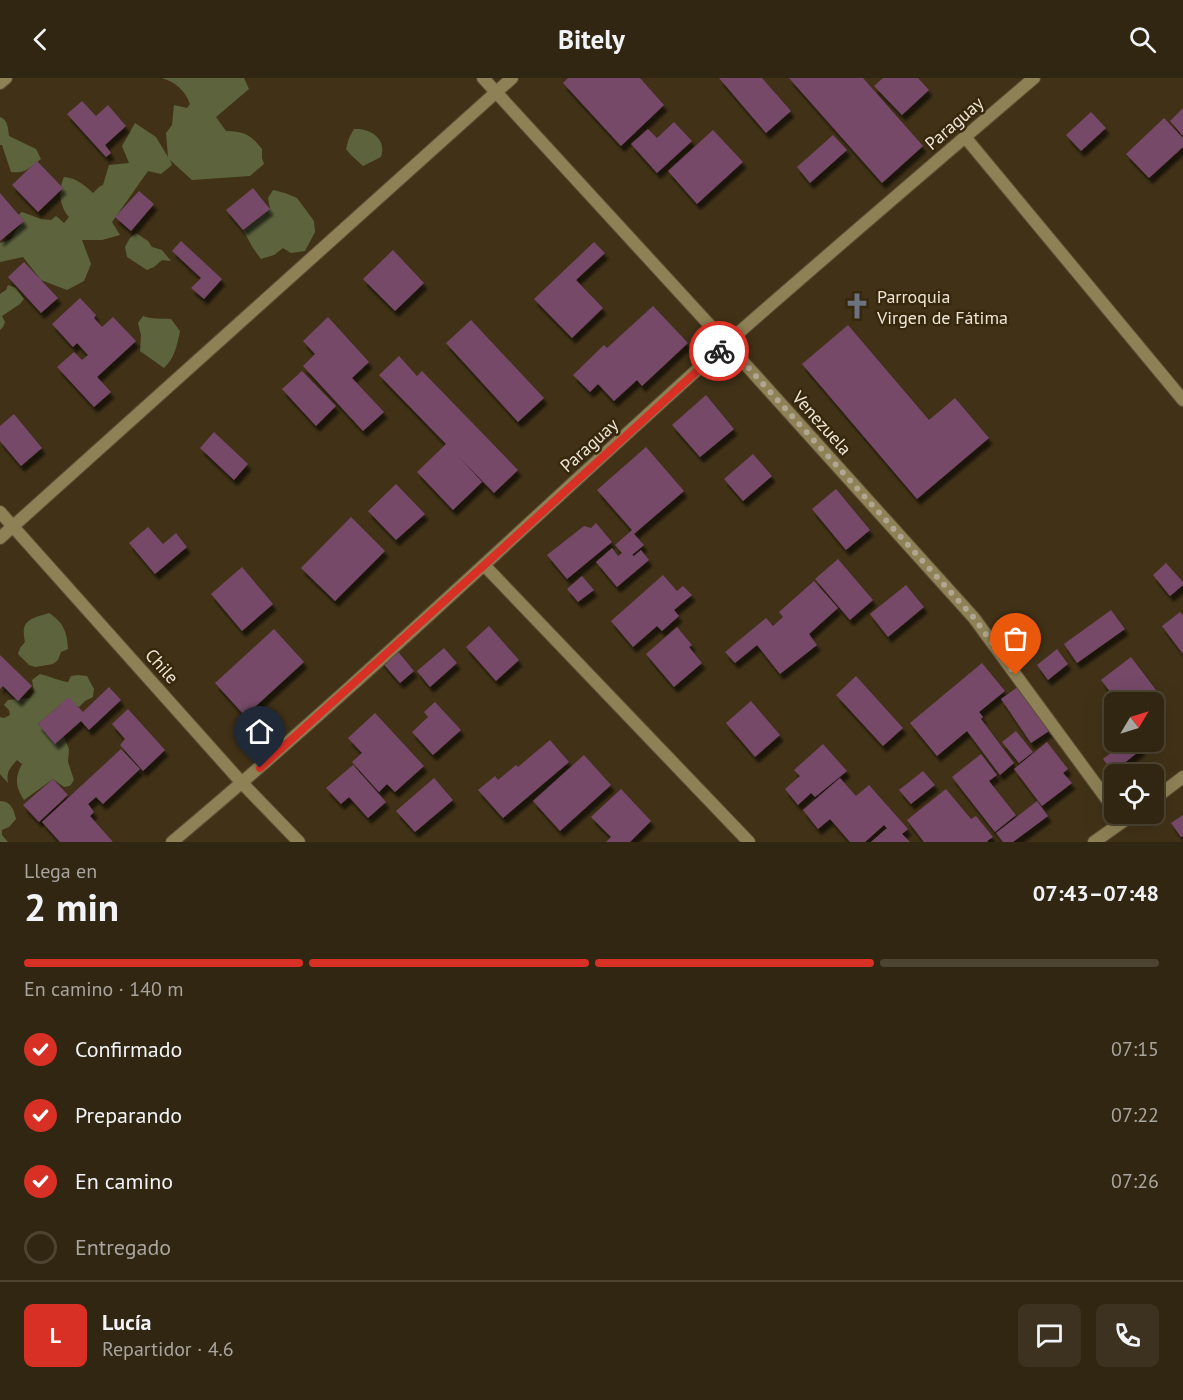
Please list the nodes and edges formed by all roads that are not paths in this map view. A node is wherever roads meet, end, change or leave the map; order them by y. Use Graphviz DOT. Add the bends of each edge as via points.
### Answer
graph roads {
  1 [pos="6,78"];
  2 [pos="483,78"];
  3 [pos="512,78"];
  4 [pos="1034,78"];
  5 [pos="0,83"];
  6 [pos="496,93"];
  7 [pos="965,137"];
  8 [pos="727,344"];
  9 [pos="1183,400"];
  10 [pos="0,512"];
  11 [pos="13,526"];
  12 [pos="0,538"];
  13 [pos="484,565"];
  14 [pos="1183,777"];
  15 [pos="242,783"];
  16 [pos="1164,791"];
  17 [pos="1104,795"];
  18 [pos="1113,824"];
  19 [pos="172,842"];
  20 [pos="299,842"];
  21 [pos="749,842"];
  22 [pos="1094,842"];
  1 -- 5 [label="street"];
  2 -- 6 [label="street, Venezuela"];
  3 -- 6 [label="street"];
  4 -- 7 [label="street, Paraguay"];
  6 -- 8 [label="street, Venezuela"];
  6 -- 11 [label="street"];
  7 -- 8 [label="street, Paraguay"];
  7 -- 9 [label="street"];
  8 -- 13 [label="street, Paraguay"];
  8 -- 17 [label="street, Venezuela" via="974,618"];
  10 -- 11 [label="street, Chile"];
  11 -- 12 [label="street"];
  11 -- 15 [label="street, Chile"];
  13 -- 15 [label="street, Paraguay"];
  13 -- 21 [label="street"];
  14 -- 16 [label="street"];
  15 -- 19 [label="street, Paraguay"];
  15 -- 20 [label="street, Chile"];
  18 -- 22 [label="street"];
}
